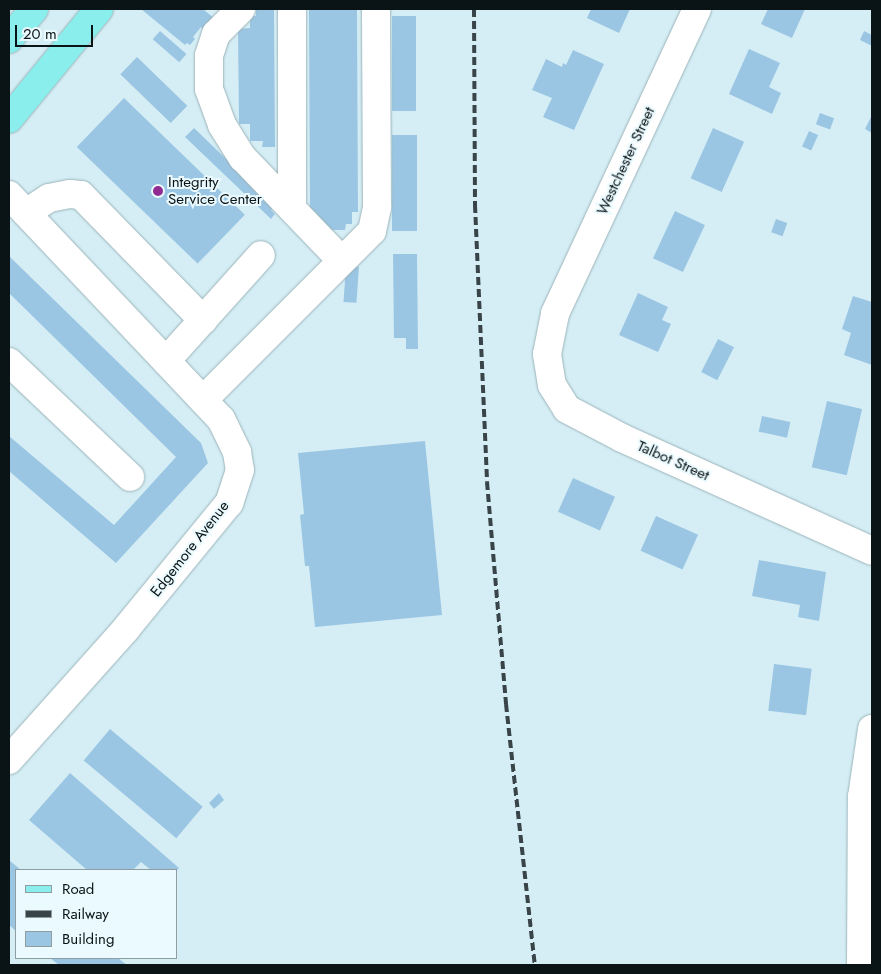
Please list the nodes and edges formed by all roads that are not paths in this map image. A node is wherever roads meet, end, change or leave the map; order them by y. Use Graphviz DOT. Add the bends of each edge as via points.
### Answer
graph roads {
  1 [pos="34,9"];
  2 [pos="99,9"];
  3 [pos="241,9"];
  4 [pos="292,9"];
  5 [pos="376,9"];
  6 [pos="697,9"];
  7 [pos="9,39"];
  8 [pos="9,119"];
  9 [pos="14,204"];
  10 [pos="292,208"];
  11 [pos="261,255"];
  12 [pos="341,260"];
  13 [pos="555,314"];
  14 [pos="203,320"];
  15 [pos="166,361"];
  16 [pos="9,362"];
  17 [pos="203,400"];
  18 [pos="130,477"];
  19 [pos="872,551"];
  20 [pos="872,729"];
  21 [pos="9,760"];
  22 [pos="865,951"];
  1 -- 7 [label="main road"];
  2 -- 8 [label="main road"];
  3 -- 10 [label="street" via="216,34 209,56 209,90 222,125 243,158"];
  4 -- 10 [label="street"];
  5 -- 12 [label="street" via="377,207 372,230"];
  6 -- 13 [label="street, Westchester Street"];
  9 -- 14 [label="street" via="81,195"];
  9 -- 15 [label="street, Edgemore Avenue"];
  10 -- 12 [label="street"];
  11 -- 14 [label="street"];
  12 -- 17 [label="street"];
  13 -- 19 [label="street, Talbot Street" via="547,354 552,385 568,409 622,438"];
  14 -- 15 [label="street"];
  15 -- 17 [label="street, Edgemore Avenue"];
  16 -- 18 [label="street"];
  17 -- 21 [label="street, Edgemore Avenue" via="221,419 237,452 240,470 229,503 126,629"];
  20 -- 22 [label="street" via="862,797"];
}
